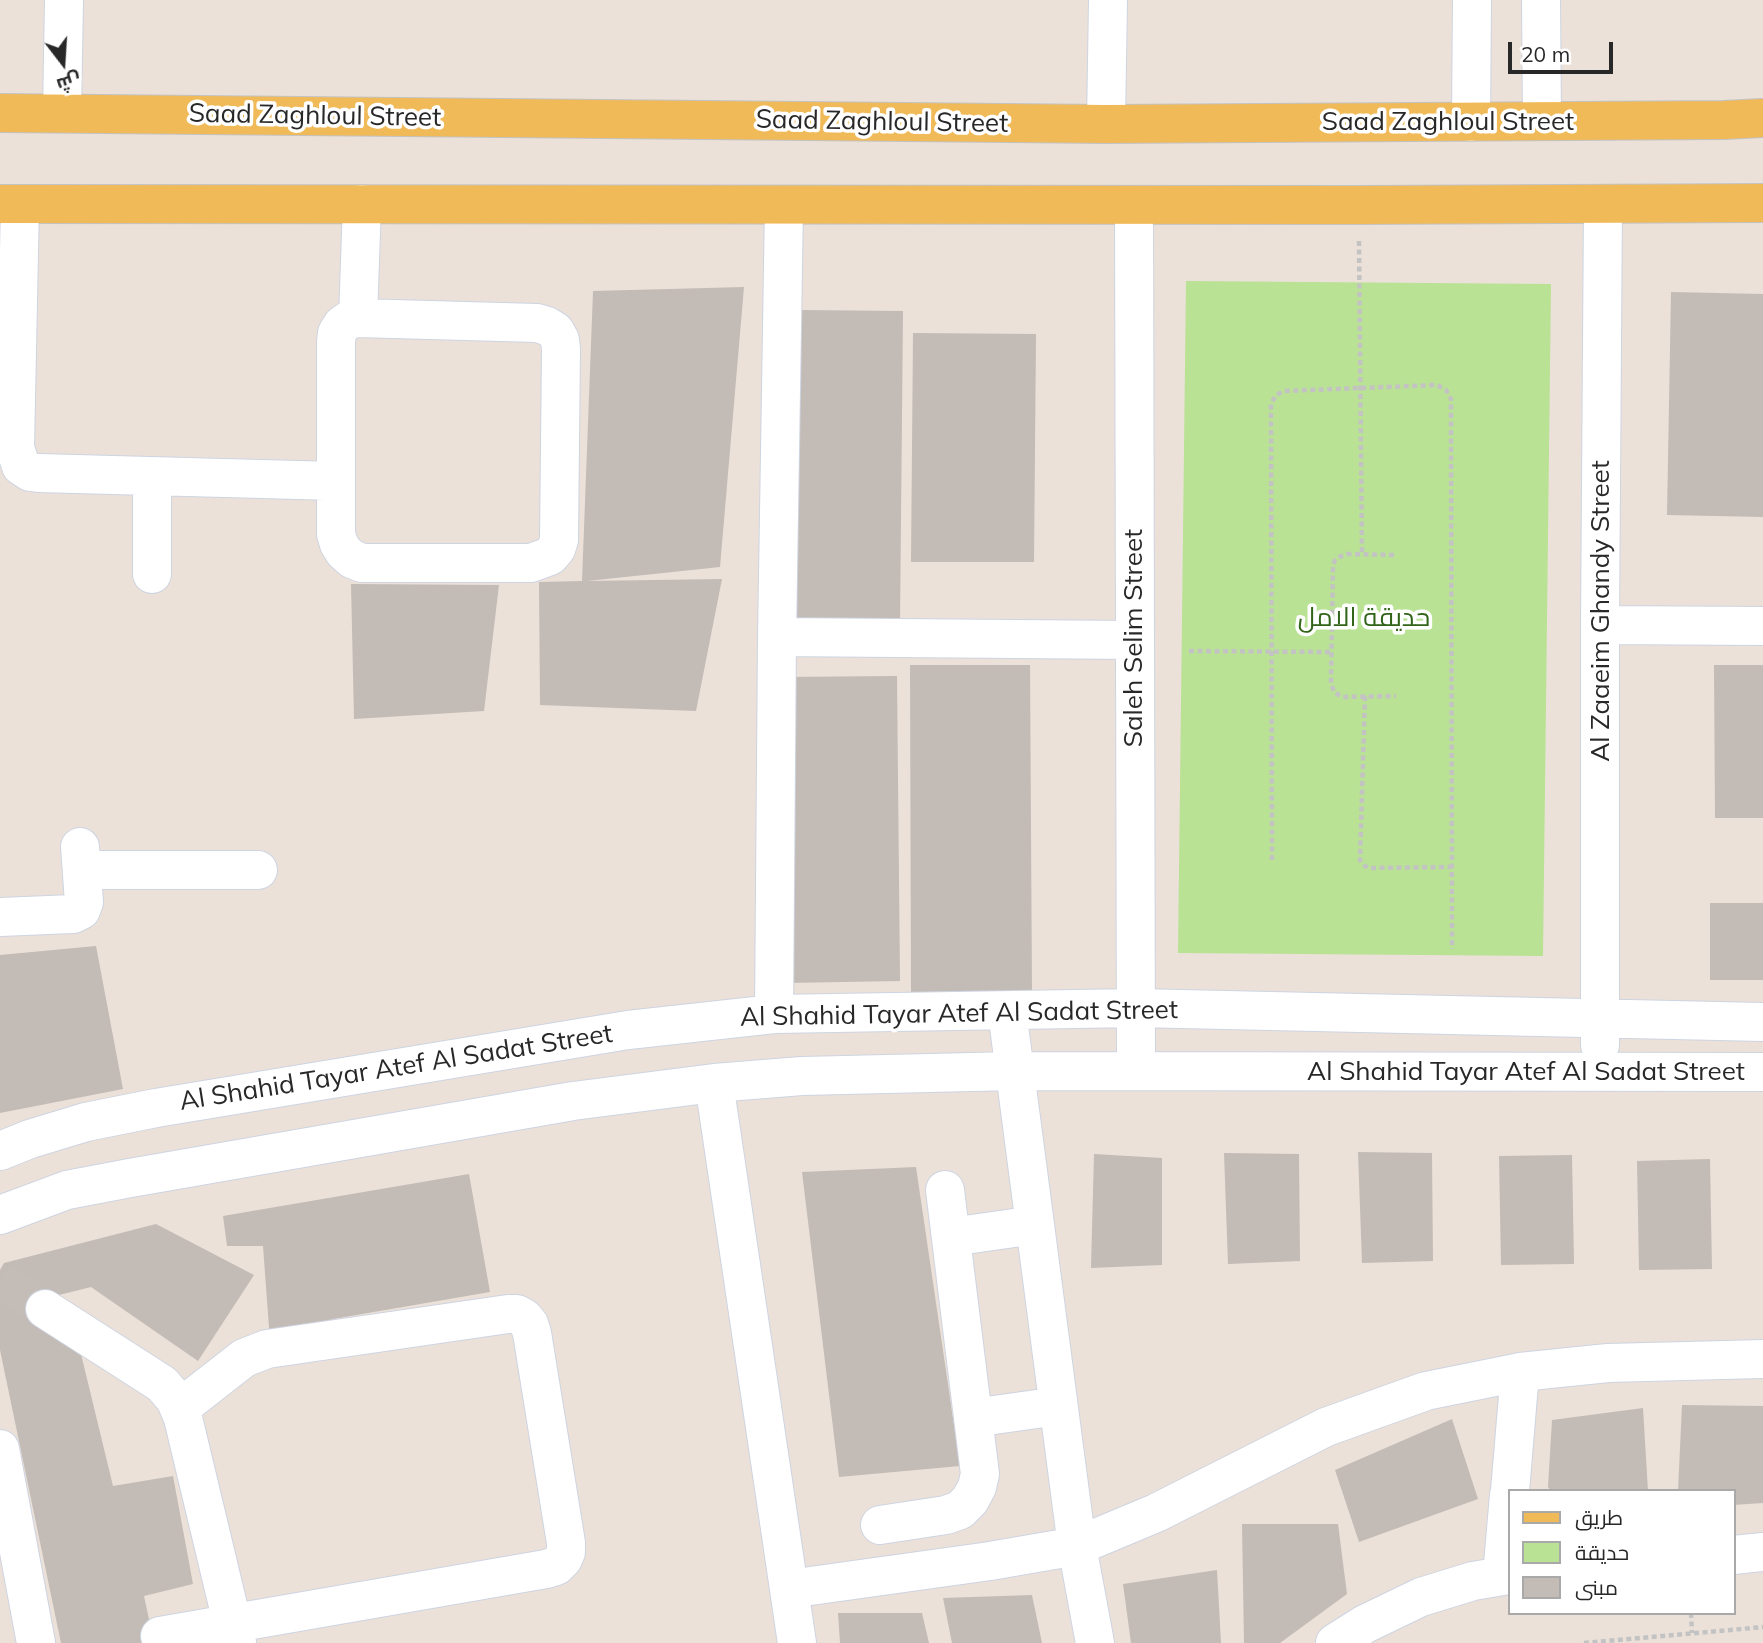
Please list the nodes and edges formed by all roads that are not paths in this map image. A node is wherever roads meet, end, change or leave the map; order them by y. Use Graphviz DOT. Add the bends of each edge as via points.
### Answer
graph roads {
  1 [pos="64,0"];
  2 [pos="1108,0"];
  3 [pos="1472,0"];
  4 [pos="1541,0"];
  5 [pos="0,113"];
  6 [pos="62,113"];
  7 [pos="1763,118"];
  8 [pos="1542,121"];
  9 [pos="1471,122"];
  10 [pos="1106,124"];
  11 [pos="1763,203"];
  12 [pos="10,204"];
  13 [pos="362,204"];
  14 [pos="1603,204"];
  15 [pos="784,205"];
  16 [pos="1134,205"];
  17 [pos="358,318"];
  18 [pos="152,477"];
  19 [pos="336,481"];
  20 [pos="152,574"];
  21 [pos="1600,625"];
  22 [pos="1763,625"];
  23 [pos="777,637"];
  24 [pos="1134,640"];
  25 [pos="258,870"];
  26 [pos="0,917"];
  27 [pos="1136,1008"];
  28 [pos="1007,1011"];
  29 [pos="774,1014"];
  30 [pos="1600,1018"];
  31 [pos="1763,1022"];
  32 [pos="1136,1070"];
  33 [pos="1014,1071"];
  34 [pos="1600,1072"];
  35 [pos="1763,1072"];
  36 [pos="715,1083"];
  37 [pos="0,1151"];
  38 [pos="946,1189"];
  39 [pos="0,1215"];
  40 [pos="1035,1225"];
  41 [pos="951,1237"];
  42 [pos="45,1309"];
  43 [pos="1763,1360"];
  44 [pos="1520,1372"];
  45 [pos="1058,1406"];
  46 [pos="180,1408"];
  47 [pos="973,1418"];
  48 [pos="0,1449"];
  49 [pos="1509,1489"];
  50 [pos="1508,1520"];
  51 [pos="1077,1546"];
  52 [pos="1763,1552"];
  53 [pos="1735,1555"];
  54 [pos="910,1572"];
  55 [pos="1506,1575"];
  56 [pos="789,1589"];
  57 [pos="235,1633"];
  58 [pos="160,1636"];
  59 [pos="36,1643"];
  60 [pos="797,1643"];
  61 [pos="1094,1643"];
  62 [pos="1335,1643"];
  1 -- 6 [label="street"];
  2 -- 10 [label="street"];
  3 -- 9 [label="street"];
  4 -- 8 [label="street"];
  5 -- 6 [label="main road, Saad Zaghloul Street"];
  6 -- 10 [label="main road, Saad Zaghloul Street"];
  7 -- 8 [label="main road, Saad Zaghloul Street"];
  8 -- 9 [label="main road, Saad Zaghloul Street"];
  9 -- 10 [label="main road, Saad Zaghloul Street"];
  11 -- 14 [label="main road"];
  12 -- 13 [label="main road"];
  12 -- 18 [label="street" via="15,448 21,466 38,474"];
  13 -- 15 [label="main road"];
  13 -- 17 [label="street"];
  14 -- 16 [label="main road"];
  14 -- 21 [label="street, Al Zaaeim Ghandy Street"];
  15 -- 16 [label="main road"];
  15 -- 23 [label="street"];
  16 -- 24 [label="street, Saleh Selim Street"];
  17 -- 19 [label="street" via="349,320 337,333"];
  17 -- 19 [label="street" via="537,323 555,331 561,349 559,540 550,556 531,564 362,563 339,544"];
  18 -- 19 [label="street"];
  18 -- 20 [label="street"];
  21 -- 22 [label="street"];
  21 -- 30 [label="street, Al Zaaeim Ghandy Street"];
  23 -- 24 [label="street"];
  23 -- 29 [label="street"];
  24 -- 27 [label="street, Saleh Selim Street"];
  25 -- 26 [label="street" via="81,858 84,906 78,912"];
  27 -- 28 [label="street, Al Shahid Tayar Atef Al Sadat Street"];
  27 -- 30 [label="street, Al Shahid Tayar Atef Al Sadat Street"];
  27 -- 32 [label="street, Saleh Selim Street"];
  28 -- 29 [label="street, Al Shahid Tayar Atef Al Sadat Street"];
  28 -- 33 [label="street"];
  29 -- 37 [label="street, Al Shahid Tayar Atef Al Sadat Street" via="628,1030 156,1108 86,1122"];
  30 -- 31 [label="street, Al Shahid Tayar Atef Al Sadat Street"];
  30 -- 34 [label="street, Al Zaaeim Ghandy Street"];
  32 -- 33 [label="street, Al Shahid Tayar Atef Al Sadat Street"];
  32 -- 34 [label="street, Al Shahid Tayar Atef Al Sadat Street"];
  33 -- 36 [label="street, Al Shahid Tayar Atef Al Sadat Street"];
  33 -- 40 [label="street"];
  34 -- 35 [label="street, Al Shahid Tayar Atef Al Sadat Street"];
  36 -- 39 [label="street, Al Shahid Tayar Atef Al Sadat Street" via="573,1101 67,1190"];
  36 -- 56 [label="street"];
  38 -- 41 [label="street"];
  40 -- 41 [label="street"];
  40 -- 45 [label="street"];
  41 -- 47 [label="street"];
  42 -- 46 [label="street" via="162,1384"];
  43 -- 44 [label="street" via="1608,1363"];
  44 -- 49 [label="street"];
  44 -- 51 [label="street" via="1426,1391 1326,1427 1156,1513"];
  45 -- 47 [label="street"];
  45 -- 51 [label="street"];
  46 -- 57 [label="street"];
  46 -- 57 [label="street" via="244,1358 267,1349 508,1314 517,1314 529,1324 566,1543 564,1559 547,1569"];
  47 -- 54 [label="street" via="980,1474 970,1500 946,1515 891,1524"];
  48 -- 59 [label="street"];
  50 -- 55 [label="street"];
  51 -- 54 [label="street"];
  51 -- 61 [label="street"];
  52 -- 53 [label="street"];
  54 -- 56 [label="street"];
  55 -- 62 [label="street" via="1421,1597"];
  56 -- 60 [label="street"];
  57 -- 58 [label="street"];
}
